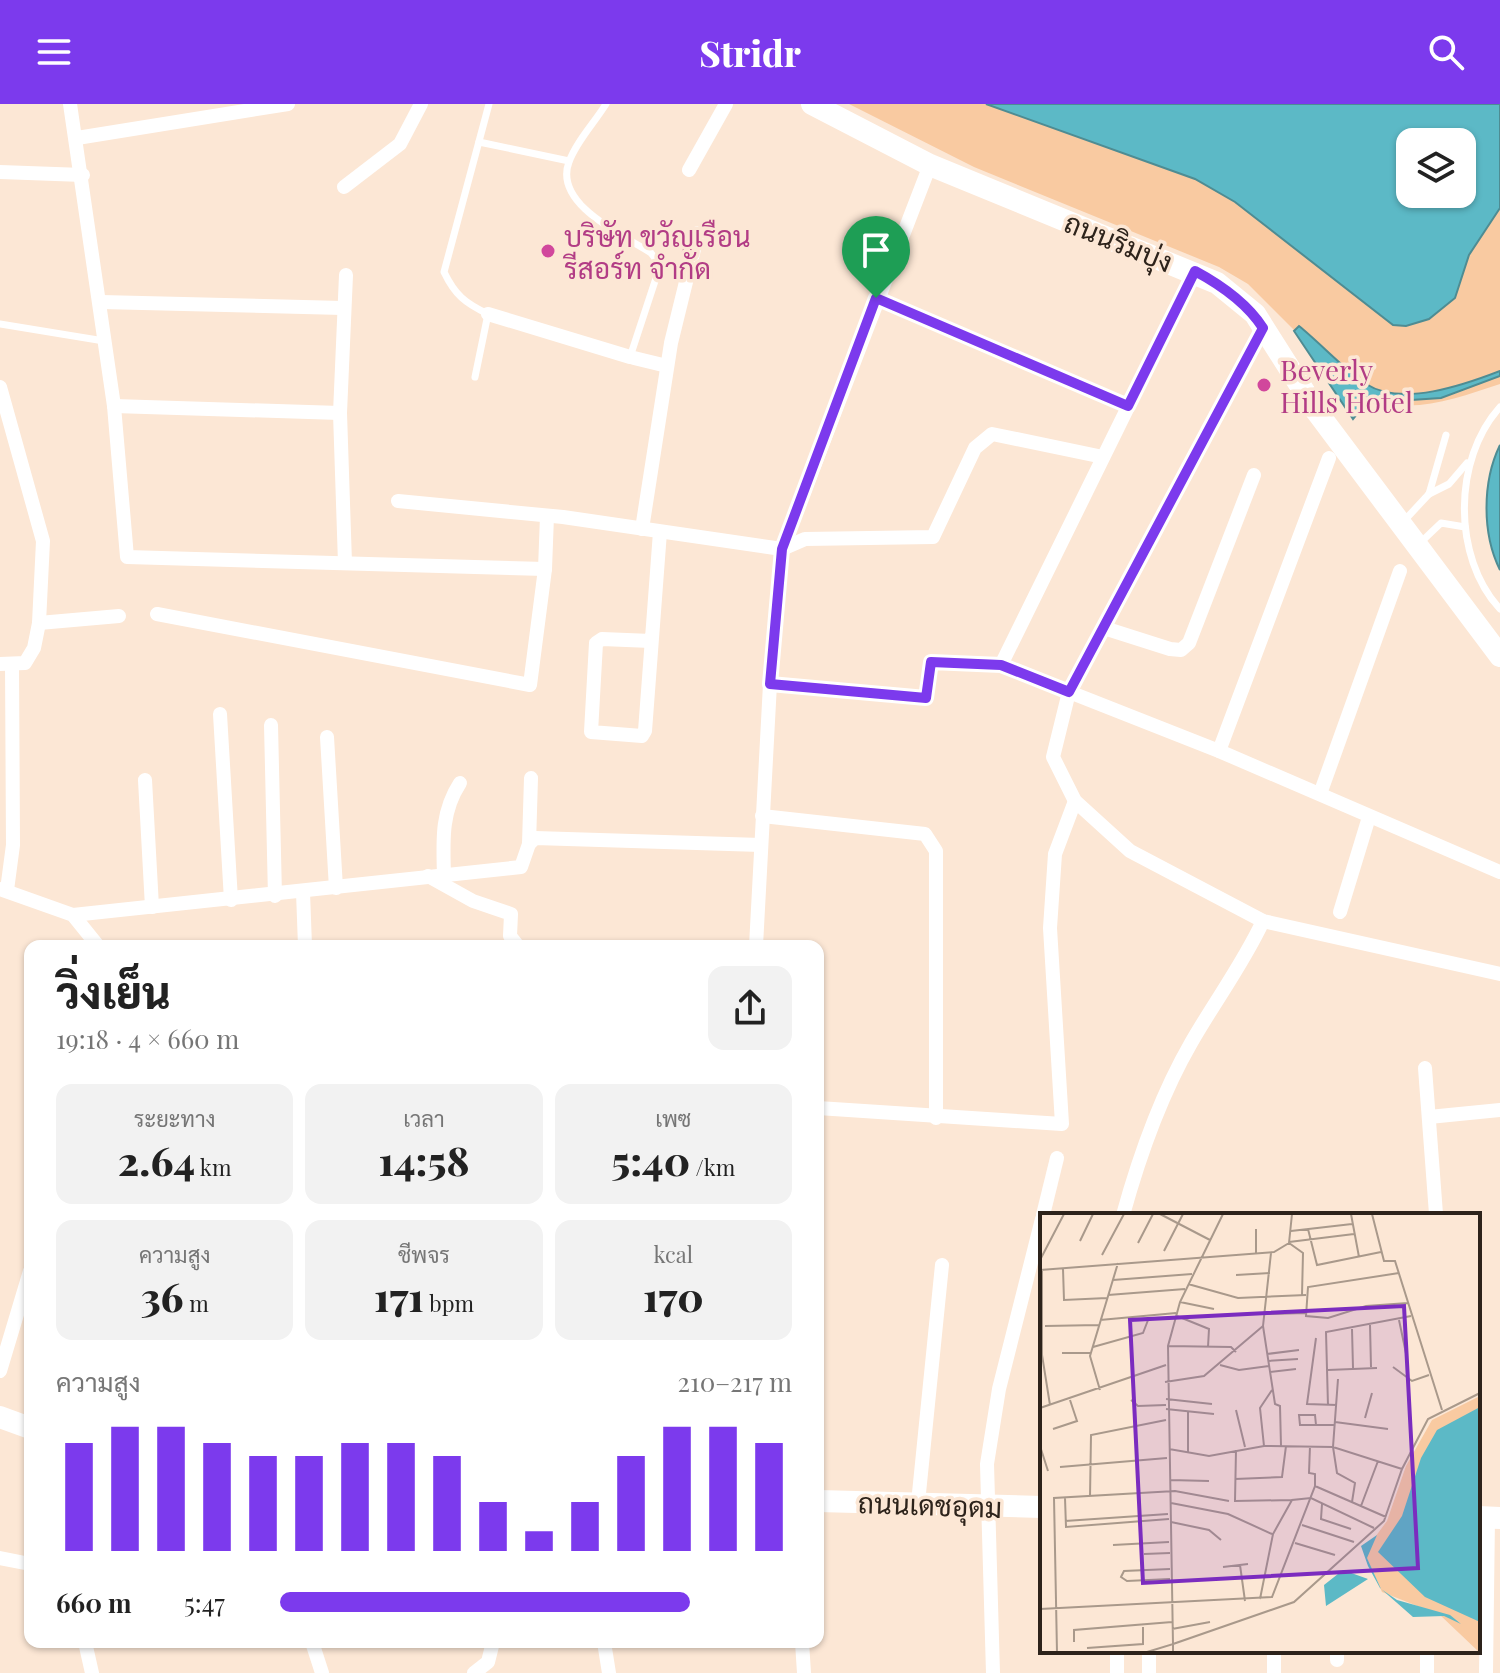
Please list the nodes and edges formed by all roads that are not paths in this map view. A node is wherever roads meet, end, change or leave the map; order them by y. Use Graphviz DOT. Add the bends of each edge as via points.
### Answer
graph roads {
  1 [pos="70,104"];
  2 [pos="288,104"];
  3 [pos="421,104"];
  4 [pos="489,104"];
  5 [pos="606,104"];
  6 [pos="726,104"];
  7 [pos="812,104"];
  8 [pos="77,138"];
  9 [pos="479,142"];
  10 [pos="569,161"];
  11 [pos="930,165"];
  12 [pos="689,170"];
  13 [pos="0,172"];
  14 [pos="83,175"];
  15 [pos="344,187"];
  16 [pos="698,233"];
  17 [pos="1195,271"];
  18 [pos="346,275"];
  19 [pos="876,298"];
  20 [pos="101,302"];
  21 [pos="343,308"];
  22 [pos="488,314"];
  23 [pos="0,324"];
  24 [pos="1263,328"];
  25 [pos="106,342"];
  26 [pos="632,357"];
  27 [pos="667,366"];
  28 [pos="475,377"];
  29 [pos="0,387"];
  30 [pos="114,406"];
  31 [pos="1128,406"];
  32 [pos="1500,407"];
  33 [pos="340,413"];
  34 [pos="1483,433"];
  35 [pos="1446,435"];
  36 [pos="1103,457"];
  37 [pos="1329,458"];
  38 [pos="1254,475"];
  39 [pos="1429,494"];
  40 [pos="398,501"];
  41 [pos="547,516"];
  42 [pos="1401,525"];
  43 [pos="1465,527"];
  44 [pos="642,529"];
  45 [pos="660,532"];
  46 [pos="1417,546"];
  47 [pos="782,549"];
  48 [pos="345,563"];
  49 [pos="545,569"];
  50 [pos="1400,571"];
  51 [pos="1500,609"];
  52 [pos="157,614"];
  53 [pos="119,616"];
  54 [pos="39,623"];
  55 [pos="1104,628"];
  56 [pos="651,641"];
  57 [pos="1500,656"];
  58 [pos="6,665"];
  59 [pos="1001,665"];
  60 [pos="770,684"];
  61 [pos="1069,692"];
  62 [pos="220,714"];
  63 [pos="271,725"];
  64 [pos="327,737"];
  65 [pos="1219,751"];
  66 [pos="531,778"];
  67 [pos="145,780"];
  68 [pos="460,783"];
  69 [pos="1320,794"];
  70 [pos="1075,801"];
  71 [pos="762,816"];
  72 [pos="1369,817"];
  73 [pos="529,844"];
  74 [pos="761,845"];
  75 [pos="1500,872"];
  76 [pos="444,875"];
  77 [pos="428,876"];
  78 [pos="336,888"];
  79 [pos="4,889"];
  80 [pos="303,892"];
  81 [pos="275,896"];
  82 [pos="231,900"];
  83 [pos="152,907"];
  84 [pos="1340,912"];
  85 [pos="73,915"];
  86 [pos="1263,921"];
  87 [pos="93,940"];
  88 [pos="305,940"];
  89 [pos="513,940"];
  90 [pos="756,940"];
  91 [pos="1500,974"];
  92 [pos="1425,1068"];
  93 [pos="824,1109"];
  94 [pos="1500,1110"];
  95 [pos="1429,1117"];
  96 [pos="936,1118"];
  97 [pos="1057,1158"];
  98 [pos="1043,1213"];
  99 [pos="1124,1213"];
  100 [pos="1436,1213"];
  101 [pos="1040,1225"];
  102 [pos="942,1265"];
  103 [pos="24,1291"];
  104 [pos="0,1371"];
  105 [pos="0,1417"];
  106 [pos="24,1426"];
  107 [pos="824,1501"];
  108 [pos="918,1503"];
  109 [pos="987,1505"];
  110 [pos="1040,1507"];
  111 [pos="1489,1517"];
  112 [pos="0,1558"];
  113 [pos="24,1563"];
  114 [pos="86,1648"];
  115 [pos="314,1648"];
  116 [pos="492,1648"];
  117 [pos="605,1648"];
  118 [pos="802,1648"];
  119 [pos="92,1673"];
  120 [pos="322,1673"];
  121 [pos="474,1673"];
  122 [pos="609,1673"];
  123 [pos="804,1673"];
  124 [pos="993,1673"];
  125 [pos="1486,1673"];
  1 -- 8 [label="street"];
  2 -- 8 [label="street"];
  3 -- 15 [label="street" via="400,144"];
  4 -- 9 [label="lane"];
  5 -- 10 [label="lane"];
  6 -- 12 [label="street"];
  7 -- 11 [label="main road, ถนนริมบุ่ง"];
  8 -- 14 [label="street"];
  9 -- 10 [label="lane"];
  9 -- 22 [label="lane" via="444,272 464,302"];
  10 -- 26 [label="lane" via="571,192 580,207 657,261"];
  11 -- 17 [label="main road, ถนนริมบุ่ง"];
  11 -- 19 [label="street"];
  13 -- 14 [label="street"];
  14 -- 20 [label="street"];
  16 -- 27 [label="street"];
  17 -- 24 [label="main road, ถนนริมบุ่ง" via="1255,314"];
  17 -- 31 [label="street"];
  18 -- 21 [label="street"];
  19 -- 31 [label="street"];
  19 -- 47 [label="street"];
  20 -- 21 [label="street"];
  20 -- 25 [label="street"];
  21 -- 33 [label="street"];
  22 -- 26 [label="street"];
  22 -- 28 [label="lane"];
  23 -- 25 [label="lane"];
  24 -- 42 [label="main road, ถนนริมบุ่ง"];
  24 -- 55 [label="street"];
  25 -- 30 [label="street"];
  26 -- 27 [label="street"];
  27 -- 44 [label="street"];
  29 -- 54 [label="street" via="43,541"];
  30 -- 33 [label="street"];
  30 -- 48 [label="street" via="127,557"];
  31 -- 36 [label="street"];
  32 -- 34 [label="lane"];
  33 -- 48 [label="street"];
  34 -- 39 [label="lane" via="1455,479"];
  34 -- 43 [label="lane" via="1468,468"];
  35 -- 39 [label="lane"];
  36 -- 47 [label="street" via="992,434 975,448 933,537 805,539"];
  36 -- 59 [label="street"];
  37 -- 65 [label="street"];
  38 -- 55 [label="street" via="1189,643 1181,650 1170,649"];
  39 -- 42 [label="lane"];
  40 -- 41 [label="street"];
  41 -- 44 [label="street"];
  41 -- 49 [label="street"];
  42 -- 46 [label="main road, ถนนริมบุ่ง"];
  43 -- 46 [label="lane" via="1441,523"];
  43 -- 51 [label="lane" via="1477,572"];
  44 -- 45 [label="street"];
  45 -- 47 [label="street"];
  45 -- 56 [label="street"];
  46 -- 57 [label="main road, ถนนริมบุ่ง"];
  47 -- 60 [label="street"];
  48 -- 49 [label="street"];
  49 -- 52 [label="street" via="530,685"];
  50 -- 69 [label="street"];
  53 -- 54 [label="street"];
  54 -- 58 [label="street" via="25,663"];
  55 -- 61 [label="street"];
  56 -- 56 [label="street" via="645,731 638,736 591,732 596,643"];
  58 -- 79 [label="street" via="13,845"];
  59 -- 60 [label="street" via="931,662 926,698"];
  59 -- 61 [label="street"];
  60 -- 71 [label="street"];
  61 -- 65 [label="street"];
  61 -- 70 [label="street" via="1053,757"];
  62 -- 82 [label="street"];
  63 -- 81 [label="street"];
  64 -- 78 [label="street"];
  65 -- 69 [label="street"];
  66 -- 73 [label="street"];
  67 -- 83 [label="street"];
  68 -- 76 [label="street" via="443,824"];
  69 -- 72 [label="street"];
  70 -- 86 [label="street" via="1130,851"];
  70 -- 96 [label="street" via="1055,854 1050,928 1062,1124"];
  71 -- 74 [label="street"];
  71 -- 96 [label="street" via="925,834 936,851"];
  72 -- 75 [label="street"];
  72 -- 84 [label="street"];
  73 -- 74 [label="street" via="535,838"];
  73 -- 76 [label="street" via="521,867"];
  74 -- 90 [label="street"];
  76 -- 77 [label="street"];
  77 -- 78 [label="street"];
  77 -- 89 [label="street" via="511,914"];
  78 -- 80 [label="street"];
  79 -- 85 [label="street"];
  80 -- 81 [label="street"];
  80 -- 88 [label="street"];
  81 -- 82 [label="street"];
  82 -- 83 [label="street"];
  83 -- 85 [label="street"];
  85 -- 87 [label="street"];
  86 -- 91 [label="street"];
  86 -- 99 [label="street" via="1190,1045 1135,1169"];
  92 -- 95 [label="street"];
  93 -- 96 [label="street"];
  94 -- 95 [label="street"];
  95 -- 100 [label="street"];
  97 -- 98 [label="street"];
  101 -- 109 [label="street" via="999,1389 987,1464"];
  102 -- 108 [label="street"];
  103 -- 104 [label="street"];
  105 -- 106 [label="main road"];
  107 -- 108 [label="main road, ถนนเดชอุดม"];
  108 -- 109 [label="main road, ถนนเดชอุดม"];
  109 -- 110 [label="main road, ถนนเดชอุดม"];
  109 -- 124 [label="street"];
  111 -- 125 [label="street"];
  112 -- 113 [label="street"];
  114 -- 119 [label="street"];
  115 -- 120 [label="street"];
  116 -- 121 [label="street" via="488,1662"];
  117 -- 122 [label="street"];
  118 -- 123 [label="street"];
}
